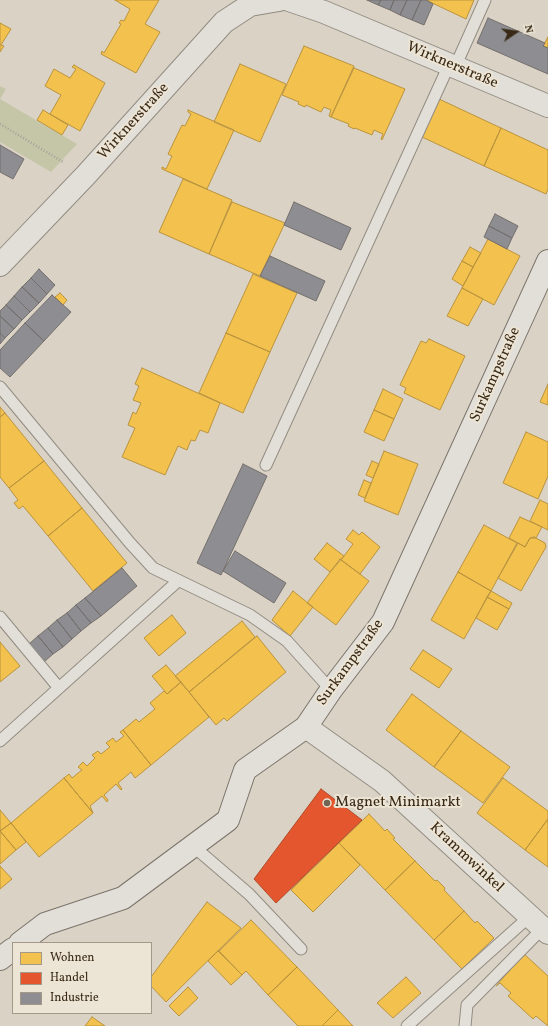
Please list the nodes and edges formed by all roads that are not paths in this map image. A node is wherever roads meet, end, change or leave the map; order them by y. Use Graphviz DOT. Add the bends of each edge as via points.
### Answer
graph roads {
  1 [pos="279,0"];
  2 [pos="289,0"];
  3 [pos="484,0"];
  4 [pos="326,6"];
  5 [pos="452,66"];
  6 [pos="548,106"];
  7 [pos="548,260"];
  8 [pos="0,265"];
  9 [pos="0,387"];
  10 [pos="266,464"];
  11 [pos="178,581"];
  12 [pos="0,617"];
  13 [pos="59,688"];
  14 [pos="331,690"];
  15 [pos="306,727"];
  16 [pos="0,741"];
  17 [pos="193,846"];
  18 [pos="540,926"];
  19 [pos="21,942"];
  20 [pos="301,949"];
  21 [pos="12,950"];
  22 [pos="0,958"];
  23 [pos="408,1026"];
  24 [pos="464,1026"];
  1 -- 8 [label="street, Wirknerstraße" via="250,5 224,22 86,175"];
  2 -- 4 [label="street, Wirknerstraße"];
  3 -- 5 [label="lane"];
  4 -- 5 [label="street, Wirknerstraße"];
  5 -- 6 [label="street, Wirknerstraße"];
  5 -- 10 [label="lane"];
  7 -- 14 [label="street, Surkampstraße" via="383,622"];
  9 -- 11 [label="lane" via="130,543 153,568"];
  11 -- 13 [label="lane"];
  11 -- 14 [label="lane" via="250,615 287,641"];
  12 -- 13 [label="lane"];
  13 -- 16 [label="lane"];
  14 -- 15 [label="street, Surkampstraße"];
  15 -- 17 [label="street, Surkampstraße" via="245,770 228,820"];
  15 -- 18 [label="street, Krammwinkel" via="382,781"];
  17 -- 19 [label="street, Surkampstraße" via="123,898 45,924"];
  17 -- 20 [label="lane" via="249,894"];
  18 -- 23 [label="lane"];
  18 -- 24 [label="lane" via="468,1005"];
  21 -- 22 [label="street"];
}
